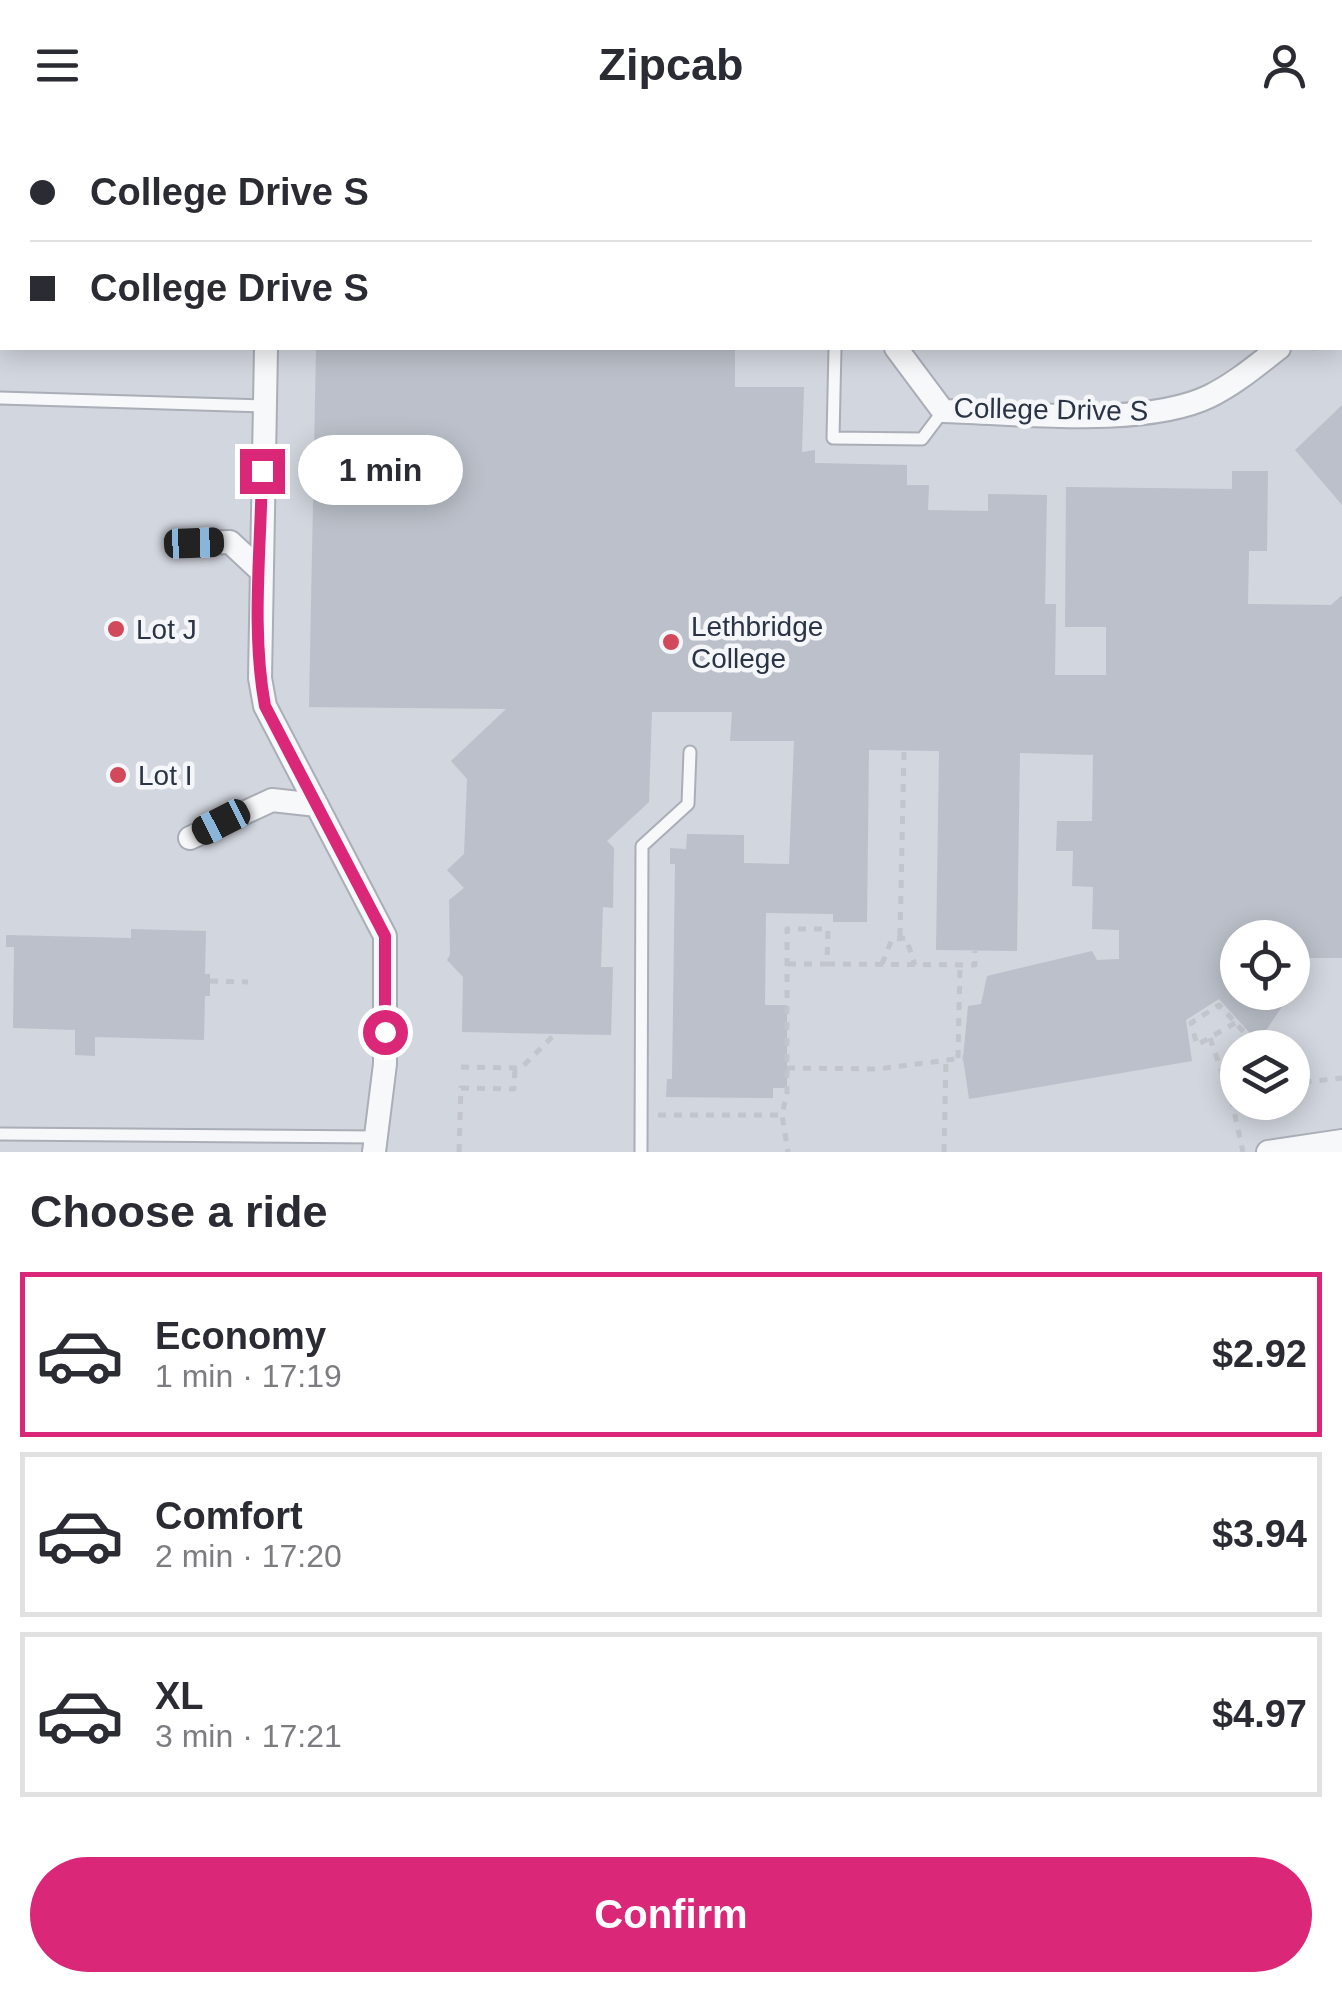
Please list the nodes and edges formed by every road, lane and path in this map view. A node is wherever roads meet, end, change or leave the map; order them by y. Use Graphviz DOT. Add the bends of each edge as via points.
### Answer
graph roads {
  1 [pos="266,350"];
  2 [pos="836,350"];
  3 [pos="897,350"];
  4 [pos="1276,350"];
  5 [pos="0,398"];
  6 [pos="264,406"];
  7 [pos="943,411"];
  8 [pos="262,508"];
  9 [pos="230,542"];
  10 [pos="194,543"];
  11 [pos="260,571"];
  12 [pos="904,751"];
  13 [pos="690,752"];
  14 [pos="292,756"];
  15 [pos="272,800"];
  16 [pos="317,805"];
  17 [pos="190,838"];
  18 [pos="900,936"];
  19 [pos="975,951"];
  20 [pos="788,964"];
  21 [pos="828,964"];
  22 [pos="882,964"];
  23 [pos="915,964"];
  24 [pos="960,965"];
  25 [pos="210,981"];
  26 [pos="248,982"];
  27 [pos="1235,1023"];
  28 [pos="1242,1030"];
  29 [pos="555,1034"];
  30 [pos="1210,1038"];
  31 [pos="946,1060"];
  32 [pos="462,1067"];
  33 [pos="515,1068"];
  34 [pos="788,1068"];
  35 [pos="1342,1078"];
  36 [pos="1310,1082"];
  37 [pos="782,1115"];
  38 [pos="640,1116"];
  39 [pos="0,1134"];
  40 [pos="1342,1140"];
  41 [pos="375,1144"];
  42 [pos="459,1152"];
  43 [pos="641,1152"];
  44 [pos="788,1152"];
  45 [pos="944,1152"];
  46 [pos="1243,1152"];
  47 [pos="1268,1152"];
  1 -- 6 [label="street"];
  2 -- 7 [label="lane" via="833,438 922,439"];
  3 -- 7 [label="street, College Drive S"];
  4 -- 7 [label="street, College Drive S" via="1223,389 1166,410"];
  5 -- 6 [label="lane"];
  6 -- 8 [label="street"];
  8 -- 9 [label="street"];
  8 -- 11 [label="street"];
  9 -- 10 [label="street"];
  9 -- 11 [label="street"];
  11 -- 14 [label="street" via="260,678 265,706"];
  12 -- 18 [label="path"];
  13 -- 38 [label="lane" via="688,804 642,846"];
  14 -- 15 [label="street"];
  14 -- 16 [label="street"];
  15 -- 16 [label="street"];
  15 -- 17 [label="street"];
  16 -- 41 [label="street" via="385,936 385,1064"];
  18 -- 22 [label="path" via="892,939"];
  18 -- 23 [label="path"];
  19 -- 24 [label="path" via="975,965"];
  20 -- 21 [label="path"];
  20 -- 21 [label="path" via="787,929 828,929"];
  20 -- 34 [label="path"];
  21 -- 22 [label="path"];
  22 -- 23 [label="path"];
  23 -- 24 [label="path"];
  24 -- 31 [label="path" via="960,1058"];
  25 -- 26 [label="path"];
  27 -- 28 [label="path"];
  27 -- 30 [label="path"];
  27 -- 30 [label="path" via="1219,1005 1192,1022 1197,1045"];
  29 -- 33 [label="path"];
  30 -- 46 [label="path"];
  31 -- 34 [label="path" via="878,1069"];
  31 -- 45 [label="path"];
  32 -- 33 [label="path"];
  33 -- 42 [label="path" via="514,1088 461,1088"];
  34 -- 37 [label="path"];
  35 -- 36 [label="path"];
  37 -- 38 [label="path"];
  37 -- 44 [label="path"];
  38 -- 43 [label="lane"];
  39 -- 41 [label="lane"];
  40 -- 47 [label="street"];
}
